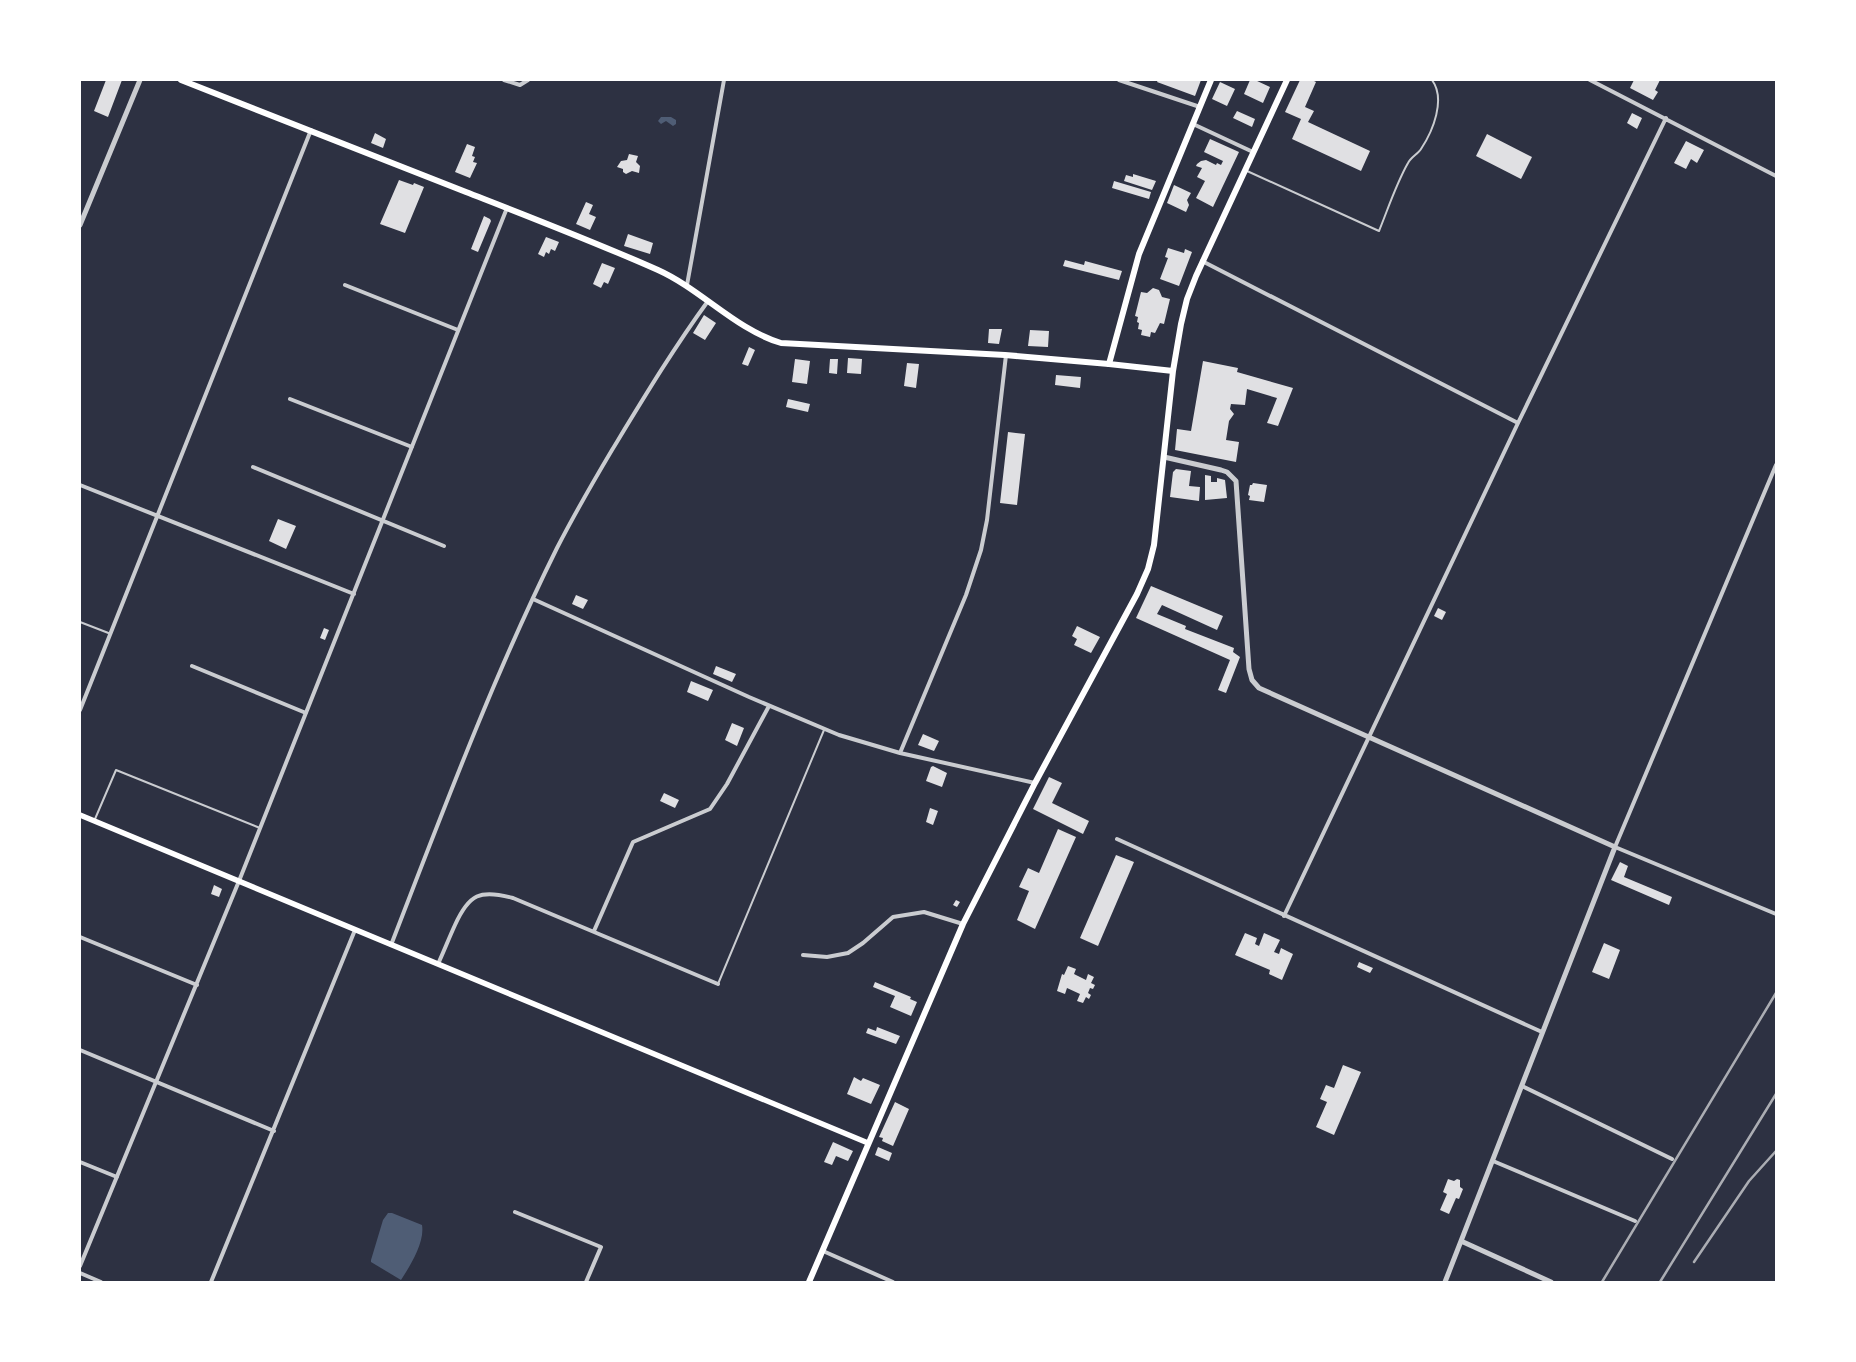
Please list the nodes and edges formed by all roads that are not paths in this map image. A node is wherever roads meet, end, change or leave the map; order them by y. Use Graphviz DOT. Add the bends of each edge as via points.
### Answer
graph roads {
  1 [pos="140,80"];
  2 [pos="181,80"];
  3 [pos="504,80"];
  4 [pos="528,80"];
  5 [pos="724,80"];
  6 [pos="1119,80"];
  7 [pos="1211,80"];
  8 [pos="1287,80"];
  9 [pos="1432,80"];
  10 [pos="1590,80"];
  11 [pos="1200,107"];
  12 [pos="1666,118"];
  13 [pos="1193,124"];
  14 [pos="311,130"];
  15 [pos="1253,152"];
  16 [pos="1244,170"];
  17 [pos="1776,176"];
  18 [pos="507,208"];
  19 [pos="80,224"];
  20 [pos="1202,261"];
  21 [pos="345,285"];
  22 [pos="687,285"];
  23 [pos="708,300"];
  24 [pos="458,330"];
  25 [pos="1006,355"];
  26 [pos="1109,364"];
  27 [pos="1173,371"];
  28 [pos="290,399"];
  29 [pos="1518,423"];
  30 [pos="412,447"];
  31 [pos="1164,457"];
  32 [pos="1776,465"];
  33 [pos="253,467"];
  34 [pos="80,484"];
  35 [pos="158,516"];
  36 [pos="382,521"];
  37 [pos="444,546"];
  38 [pos="354,594"];
  39 [pos="533,599"];
  40 [pos="80,622"];
  41 [pos="111,634"];
  42 [pos="192,666"];
  43 [pos="769,706"];
  44 [pos="80,710"];
  45 [pos="306,713"];
  46 [pos="824,729"];
  47 [pos="1369,737"];
  48 [pos="900,753"];
  49 [pos="1035,783"];
  50 [pos="80,815"];
  51 [pos="94,821"];
  52 [pos="260,828"];
  53 [pos="1117,839"];
  54 [pos="1615,847"];
  55 [pos="240,882"];
  56 [pos="1776,914"];
  57 [pos="1284,916"];
  58 [pos="963,924"];
  59 [pos="356,930"];
  60 [pos="594,932"];
  61 [pos="80,937"];
  62 [pos="390,945"];
  63 [pos="803,955"];
  64 [pos="438,964"];
  65 [pos="718,984"];
  66 [pos="197,985"];
  67 [pos="1542,1032"];
  68 [pos="80,1050"];
  69 [pos="157,1082"];
  70 [pos="1522,1086"];
  71 [pos="274,1131"];
  72 [pos="868,1143"];
  73 [pos="1672,1159"];
  74 [pos="1493,1161"];
  75 [pos="80,1162"];
  76 [pos="117,1177"];
  77 [pos="515,1212"];
  78 [pos="1635,1221"];
  79 [pos="1461,1241"];
  80 [pos="822,1252"];
  81 [pos="80,1266"];
  82 [pos="80,1273"];
  83 [pos="101,1282"];
  84 [pos="212,1282"];
  85 [pos="586,1282"];
  86 [pos="809,1282"];
  87 [pos="892,1282"];
  88 [pos="1444,1282"];
  89 [pos="1551,1282"];
  1 -- 19 [label="street"];
  2 -- 14 [label="main road"];
  3 -- 4 [label="street" via="520,85"];
  5 -- 22 [label="street"];
  6 -- 11 [label="street"];
  7 -- 11 [label="main road"];
  8 -- 15 [label="main road"];
  9 -- 16 [label="lane" via="1438,95 1435,120 1423,147 1408,164 1379,231"];
  10 -- 12 [label="street"];
  11 -- 13 [label="main road"];
  12 -- 17 [label="street"];
  12 -- 29 [label="street"];
  13 -- 15 [label="street"];
  13 -- 26 [label="main road" via="1135,266"];
  14 -- 18 [label="main road"];
  14 -- 35 [label="street"];
  15 -- 16 [label="main road"];
  16 -- 20 [label="main road"];
  18 -- 22 [label="main road"];
  18 -- 24 [label="street"];
  20 -- 27 [label="main road" via="1184,310"];
  20 -- 29 [label="street"];
  21 -- 24 [label="street"];
  22 -- 23 [label="main road"];
  23 -- 25 [label="main road" via="749,329 781,343"];
  23 -- 39 [label="street" via="657,375 604,464 566,530"];
  24 -- 30 [label="street"];
  25 -- 26 [label="main road"];
  25 -- 48 [label="street" via="981,550 966,595"];
  26 -- 27 [label="main road"];
  27 -- 31 [label="main road"];
  28 -- 30 [label="street"];
  29 -- 47 [label="street"];
  30 -- 36 [label="street"];
  31 -- 47 [label="street" via="1221,470 1236,481 1249,669 1255,685 1264,692"];
  31 -- 49 [label="main road" via="1148,569"];
  32 -- 54 [label="street"];
  33 -- 36 [label="street"];
  34 -- 35 [label="street"];
  35 -- 38 [label="street"];
  35 -- 41 [label="street"];
  36 -- 37 [label="street"];
  36 -- 38 [label="street"];
  38 -- 45 [label="street"];
  39 -- 43 [label="street"];
  39 -- 62 [label="street" via="483,711"];
  40 -- 41 [label="lane"];
  41 -- 44 [label="street"];
  42 -- 45 [label="street"];
  43 -- 46 [label="street"];
  43 -- 60 [label="street" via="710,809 633,842"];
  45 -- 52 [label="street"];
  46 -- 48 [label="street"];
  46 -- 65 [label="lane"];
  47 -- 54 [label="street"];
  47 -- 57 [label="street"];
  48 -- 49 [label="street"];
  49 -- 58 [label="main road"];
  50 -- 51 [label="main road"];
  51 -- 52 [label="lane" via="116,770"];
  51 -- 55 [label="main road"];
  52 -- 55 [label="street"];
  53 -- 57 [label="street"];
  54 -- 56 [label="street"];
  54 -- 67 [label="street"];
  55 -- 59 [label="main road"];
  55 -- 66 [label="street"];
  57 -- 67 [label="street"];
  58 -- 63 [label="street" via="924,912 892,917 848,953 827,957"];
  58 -- 72 [label="main road"];
  59 -- 62 [label="main road"];
  59 -- 71 [label="street"];
  60 -- 64 [label="street" via="513,898 484,894 465,905"];
  60 -- 65 [label="street"];
  61 -- 66 [label="street"];
  62 -- 64 [label="main road"];
  64 -- 72 [label="main road"];
  66 -- 69 [label="street"];
  67 -- 70 [label="street"];
  68 -- 69 [label="street"];
  69 -- 71 [label="street"];
  69 -- 76 [label="street"];
  70 -- 73 [label="street"];
  70 -- 74 [label="street"];
  71 -- 84 [label="street"];
  72 -- 80 [label="main road"];
  74 -- 78 [label="street"];
  74 -- 79 [label="street"];
  75 -- 76 [label="street"];
  76 -- 81 [label="street"];
  77 -- 85 [label="street" via="601,1247"];
  79 -- 88 [label="street"];
  79 -- 89 [label="street"];
  80 -- 86 [label="main road"];
  80 -- 87 [label="street"];
  82 -- 83 [label="street"];
}
